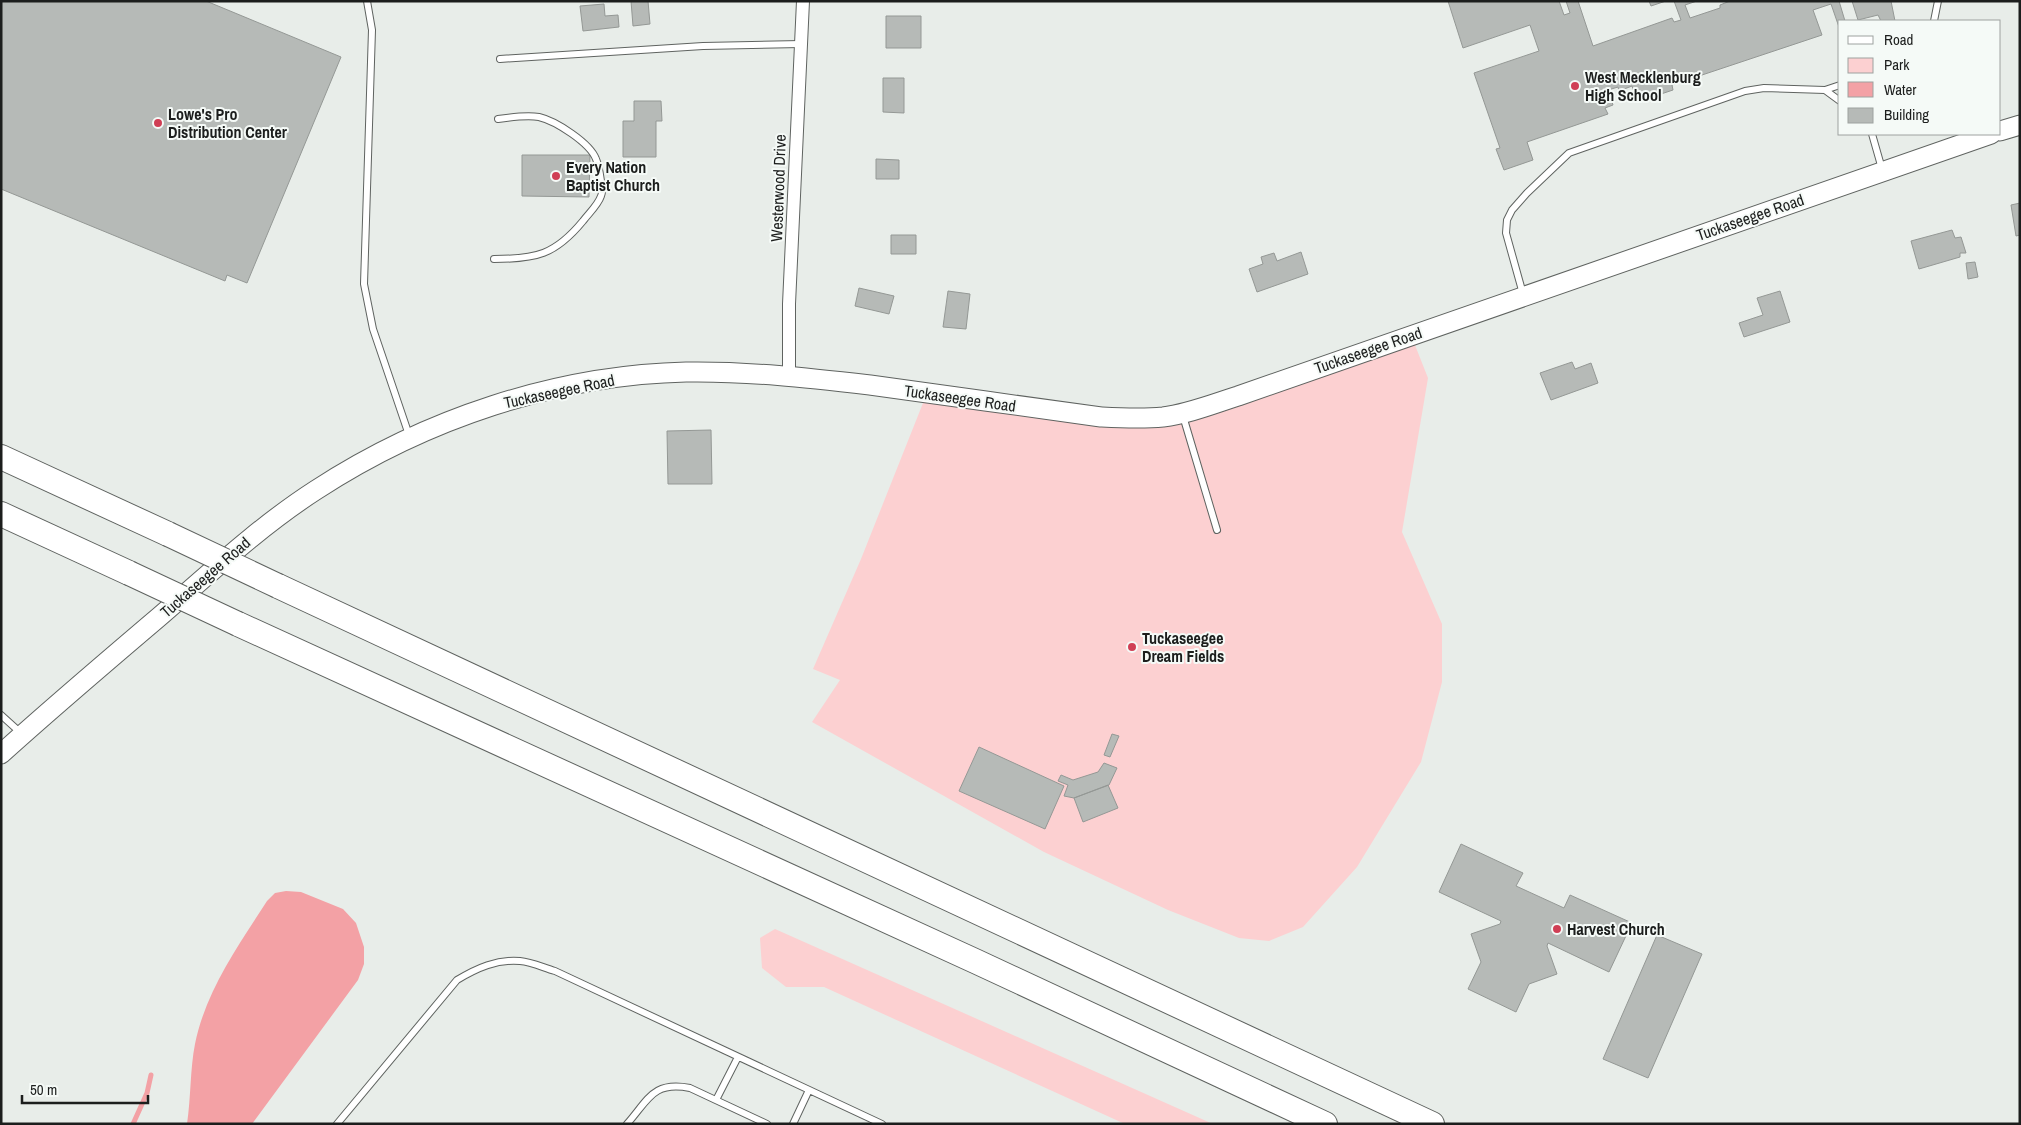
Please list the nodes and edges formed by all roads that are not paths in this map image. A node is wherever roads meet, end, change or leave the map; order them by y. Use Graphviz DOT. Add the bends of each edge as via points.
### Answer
graph roads {
  1 [pos="803,1"];
  2 [pos="1938,1"];
  3 [pos="368,2"];
  4 [pos="1934,20"];
  5 [pos="801,44"];
  6 [pos="500,59"];
  7 [pos="1838,86"];
  8 [pos="1824,90"];
  9 [pos="1838,100"];
  10 [pos="498,119"];
  11 [pos="2020,125"];
  12 [pos="2001,131"];
  13 [pos="1872,135"];
  14 [pos="1988,135"];
  15 [pos="1883,170"];
  16 [pos="494,259"];
  17 [pos="1523,296"];
  18 [pos="789,375"];
  19 [pos="1182,412"];
  20 [pos="410,439"];
  21 [pos="1,457"];
  22 [pos="1,514"];
  23 [pos="1217,530"];
  24 [pos="1,715"];
  25 [pos="23,734"];
  26 [pos="1,754"];
  27 [pos="738,1057"];
  28 [pos="809,1090"];
  29 [pos="716,1100"];
  30 [pos="631,1123"];
  31 [pos="337,1124"];
  32 [pos="767,1124"];
  33 [pos="792,1124"];
  34 [pos="882,1124"];
  35 [pos="1325,1124"];
  36 [pos="1432,1124"];
  1 -- 5 [label="street, Westerwood Drive"];
  2 -- 4 [label="lane"];
  3 -- 20 [label="lane" via="372,30 364,284 373,329"];
  5 -- 6 [label="lane" via="703,46"];
  5 -- 18 [label="street, Westerwood Drive" via="789,304"];
  7 -- 8 [label="lane"];
  8 -- 9 [label="lane"];
  8 -- 17 [label="lane" via="1764,88 1745,91 1569,154 1526,193 1507,220 1506,233"];
  10 -- 16 [label="lane" via="539,117 550,120 582,141 596,158 602,195 581,223 555,248 528,258"];
  11 -- 12 [label="street"];
  13 -- 15 [label="lane"];
  14 -- 15 [label="street, Tuckaseegee Road"];
  15 -- 17 [label="street, Tuckaseegee Road"];
  17 -- 19 [label="street, Tuckaseegee Road" via="1238,396"];
  18 -- 19 [label="street, Tuckaseegee Road" via="1101,417 1136,419"];
  18 -- 20 [label="street, Tuckaseegee Road" via="684,372 600,380 489,406"];
  19 -- 23 [label="lane"];
  20 -- 25 [label="street, Tuckaseegee Road" via="316,490 260,531"];
  21 -- 36 [label="highway, bridge"];
  22 -- 35 [label="highway, bridge"];
  24 -- 25 [label="lane"];
  25 -- 26 [label="street, Tuckaseegee Road"];
  27 -- 28 [label="lane"];
  27 -- 29 [label="lane"];
  27 -- 31 [label="lane" via="555,971 522,961 499,962 477,968 457,980"];
  28 -- 33 [label="lane"];
  28 -- 34 [label="lane"];
  29 -- 30 [label="lane" via="690,1088 665,1086 655,1091"];
  29 -- 32 [label="lane"];
}
